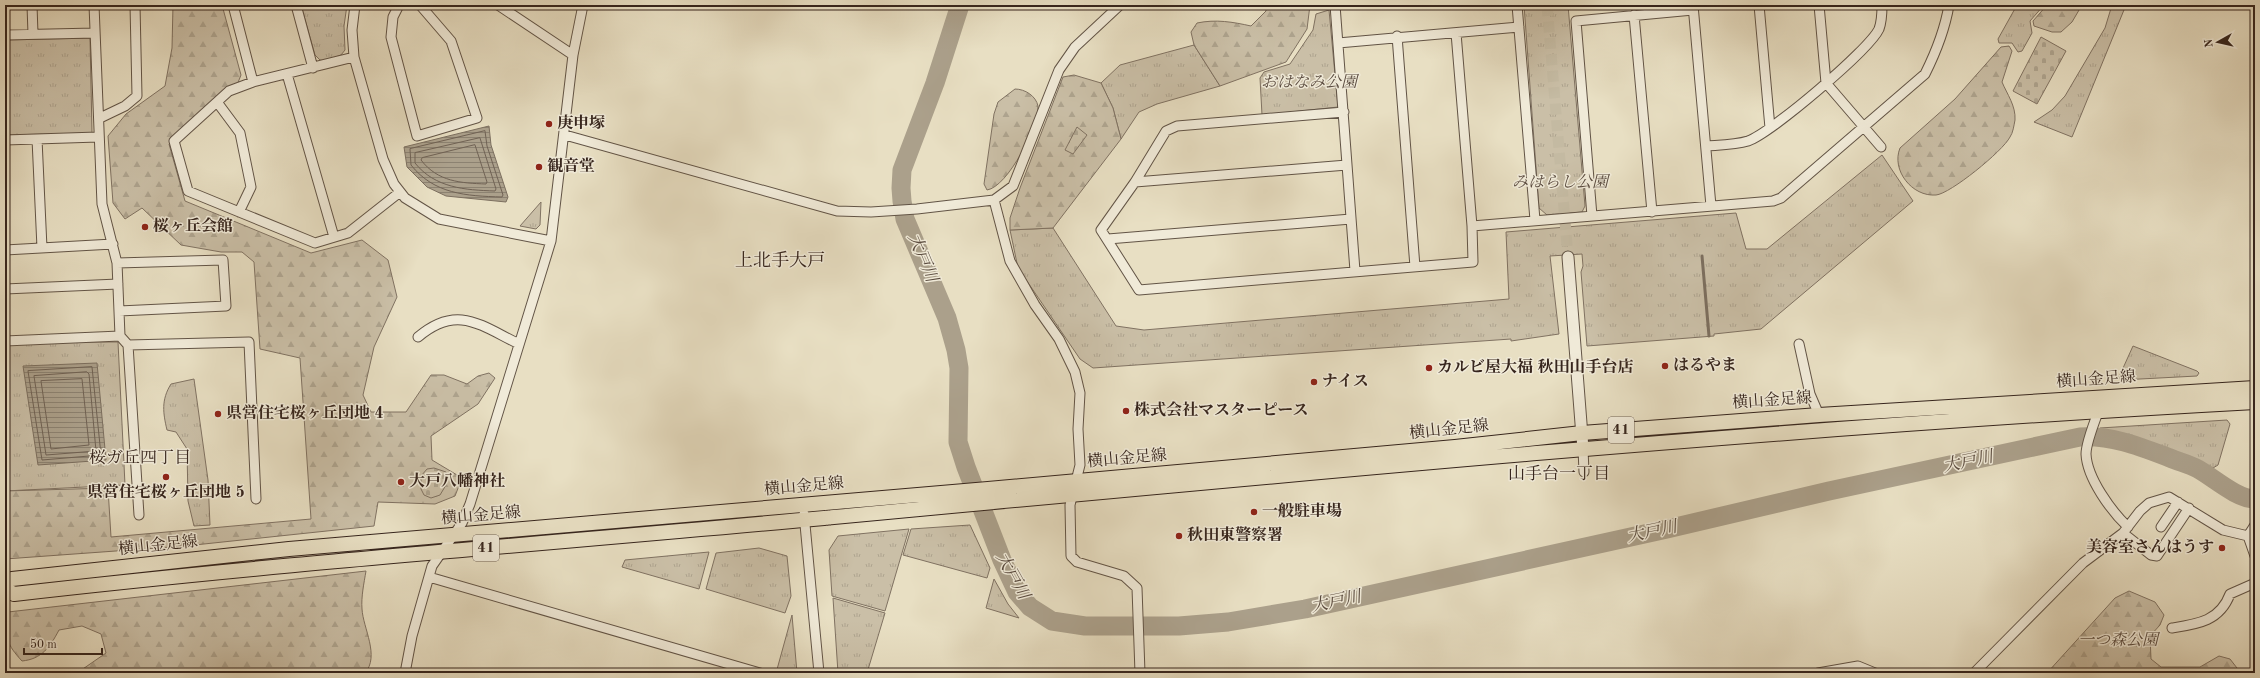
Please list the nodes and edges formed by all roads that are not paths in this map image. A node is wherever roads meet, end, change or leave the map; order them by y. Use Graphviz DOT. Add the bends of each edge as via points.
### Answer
graph roads {
  1 [pos="32,5"];
  2 [pos="94,5"];
  3 [pos="135,5"];
  4 [pos="233,5"];
  5 [pos="296,5"];
  6 [pos="355,5"];
  7 [pos="399,5"];
  8 [pos="420,5"];
  9 [pos="498,5"];
  10 [pos="583,5"];
  11 [pos="1120,5"];
  12 [pos="1334,5"];
  13 [pos="1517,5"];
  14 [pos="1758,5"];
  15 [pos="1819,5"];
  16 [pos="1882,5"];
  17 [pos="1949,5"];
  18 [pos="1693,7"];
  19 [pos="1634,15"];
  20 [pos="1519,27"];
  21 [pos="95,33"];
  22 [pos="1456,33"];
  23 [pos="33,34"];
  24 [pos="5,35"];
  25 [pos="1397,36"];
  26 [pos="1338,42"];
  27 [pos="573,55"];
  28 [pos="354,57"];
  29 [pos="313,68"];
  30 [pos="287,74"];
  31 [pos="253,82"];
  32 [pos="1826,83"];
  33 [pos="217,102"];
  34 [pos="1344,112"];
  35 [pos="100,118"];
  36 [pos="1865,127"];
  37 [pos="1770,128"];
  38 [pos="564,135"];
  39 [pos="98,137"];
  40 [pos="37,139"];
  41 [pos="5,140"];
  42 [pos="1706,146"];
  43 [pos="1881,147"];
  44 [pos="1348,165"];
  45 [pos="1135,182"];
  46 [pos="400,192"];
  47 [pos="994,200"];
  48 [pos="1710,206"];
  49 [pos="239,212"];
  50 [pos="1652,212"];
  51 [pos="1592,216"];
  52 [pos="1351,219"];
  53 [pos="1535,220"];
  54 [pos="1472,226"];
  55 [pos="334,237"];
  56 [pos="1108,239"];
  57 [pos="551,241"];
  58 [pos="113,244"];
  59 [pos="42,248"];
  60 [pos="5,250"];
  61 [pos="1568,257"];
  62 [pos="117,263"];
  63 [pos="1415,267"];
  64 [pos="1355,271"];
  65 [pos="118,284"];
  66 [pos="5,289"];
  67 [pos="119,311"];
  68 [pos="120,336"];
  69 [pos="418,337"];
  70 [pos="5,341"];
  71 [pos="519,344"];
  72 [pos="1799,344"];
  73 [pos="128,345"];
  74 [pos="2255,388"];
  75 [pos="2105,396"];
  76 [pos="2255,402"];
  77 [pos="2099,410"];
  78 [pos="1819,415"];
  79 [pos="1582,432"];
  80 [pos="1583,449"];
  81 [pos="1584,472"];
  82 [pos="1077,480"];
  83 [pos="1074,494"];
  84 [pos="989,495"];
  85 [pos="965,498"];
  86 [pos="256,499"];
  87 [pos="2178,502"];
  88 [pos="804,505"];
  89 [pos="2189,508"];
  90 [pos="139,515"];
  91 [pos="804,520"];
  92 [pos="2255,525"];
  93 [pos="2161,527"];
  94 [pos="2126,530"];
  95 [pos="454,535"];
  96 [pos="2248,536"];
  97 [pos="440,552"];
  98 [pos="2255,556"];
  99 [pos="429,576"];
  100 [pos="2255,583"];
  101 [pos="5,584"];
  102 [pos="5,590"];
  103 [pos="2172,628"];
  104 [pos="405,673"];
  105 [pos="760,673"];
  106 [pos="819,673"];
  107 [pos="1140,673"];
  108 [pos="1818,673"];
  109 [pos="1875,673"];
  110 [pos="1974,673"];
  1 -- 23 [label="street"];
  2 -- 21 [label="street"];
  3 -- 35 [label="street" via="137,96 125,106"];
  4 -- 31 [label="street"];
  5 -- 29 [label="street"];
  6 -- 28 [label="street" via="352,30"];
  7 -- 8 [label="street" via="393,17 390,37 417,136 477,118 451,41"];
  9 -- 27 [label="street"];
  10 -- 27 [label="street"];
  11 -- 47 [label="street" via="1075,47 1059,70 1012,186"];
  12 -- 26 [label="street"];
  13 -- 20 [label="street"];
  14 -- 37 [label="street"];
  15 -- 32 [label="street"];
  16 -- 32 [label="street" via="1882,16 1874,35"];
  17 -- 36 [label="street" via="1946,23 1925,74"];
  18 -- 19 [label="street"];
  18 -- 42 [label="street"];
  19 -- 50 [label="street"];
  19 -- 51 [label="street" via="1576,21"];
  20 -- 22 [label="street"];
  20 -- 53 [label="street"];
  21 -- 23 [label="street"];
  21 -- 35 [label="street"];
  22 -- 25 [label="street"];
  22 -- 54 [label="street"];
  23 -- 24 [label="street"];
  25 -- 26 [label="street"];
  25 -- 63 [label="street"];
  26 -- 34 [label="street"];
  27 -- 38 [label="street"];
  28 -- 29 [label="street"];
  28 -- 46 [label="street" via="383,159"];
  29 -- 30 [label="street"];
  30 -- 31 [label="street"];
  30 -- 55 [label="street"];
  31 -- 33 [label="street" via="229,91"];
  32 -- 36 [label="street"];
  32 -- 37 [label="street"];
  33 -- 49 [label="street" via="240,133 251,187"];
  33 -- 49 [label="street" via="174,141 188,191"];
  34 -- 44 [label="street"];
  34 -- 45 [label="street" via="1177,126 1166,131"];
  35 -- 39 [label="street"];
  36 -- 43 [label="street"];
  36 -- 48 [label="street" via="1781,198 1773,201"];
  37 -- 42 [label="street" via="1749,140"];
  38 -- 47 [label="street" via="837,211 917,209"];
  38 -- 57 [label="street"];
  39 -- 40 [label="street"];
  39 -- 58 [label="street" via="102,204"];
  40 -- 41 [label="street"];
  40 -- 59 [label="street"];
  42 -- 48 [label="street"];
  44 -- 45 [label="street"];
  44 -- 52 [label="street"];
  45 -- 56 [label="street" via="1101,230"];
  46 -- 55 [label="street" via="348,233"];
  46 -- 57 [label="street" via="423,211 438,219"];
  47 -- 82 [label="street" via="1010,261 1058,339 1075,372 1080,393 1080,465"];
  48 -- 50 [label="street"];
  49 -- 55 [label="street" via="315,243"];
  50 -- 51 [label="street"];
  51 -- 53 [label="street"];
  52 -- 56 [label="street"];
  52 -- 64 [label="street"];
  53 -- 54 [label="street"];
  54 -- 63 [label="street" via="1473,262"];
  56 -- 64 [label="street" via="1139,290"];
  57 -- 71 [label="street"];
  58 -- 59 [label="street"];
  58 -- 62 [label="street"];
  59 -- 60 [label="street"];
  61 -- 79 [label="street"];
  62 -- 65 [label="street"];
  62 -- 67 [label="street" via="223,260 226,306"];
  63 -- 64 [label="street"];
  65 -- 66 [label="street"];
  65 -- 67 [label="street"];
  67 -- 68 [label="street"];
  68 -- 70 [label="street"];
  68 -- 73 [label="street"];
  69 -- 71 [label="street" via="431,326 447,320 462,319"];
  71 -- 95 [label="street" via="470,504"];
  72 -- 78 [label="street" via="1810,394"];
  73 -- 86 [label="street" via="249,342"];
  73 -- 90 [label="street"];
  74 -- 75 [label="main road, 横山金足線 / 41"];
  75 -- 77 [label="street"];
  75 -- 78 [label="main road, 横山金足線 / 41"];
  76 -- 77 [label="main road, 横山金足線 / 41"];
  77 -- 80 [label="main road, 横山金足線 / 41" via="1820,429"];
  77 -- 94 [label="street" via="2086,453 2089,469"];
  78 -- 79 [label="main road, 横山金足線 / 41"];
  79 -- 80 [label="street"];
  79 -- 82 [label="main road, 横山金足線 / 41" via="1455,447"];
  80 -- 81 [label="street"];
  80 -- 83 [label="main road, 横山金足線 / 41"];
  82 -- 83 [label="street"];
  82 -- 84 [label="main road, 横山金足線 / 41"];
  83 -- 84 [label="main road, 横山金足線 / 41"];
  83 -- 107 [label="street" via="1070,505 1071,556 1077,562 1124,576 1138,588"];
  84 -- 85 [label="main road, 横山金足線 / 41"];
  85 -- 88 [label="main road, 横山金足線 / 41"];
  85 -- 91 [label="main road, 横山金足線 / 41"];
  87 -- 89 [label="street"];
  87 -- 93 [label="street"];
  87 -- 94 [label="street" via="2169,497 2150,503 2136,514"];
  88 -- 91 [label="street"];
  88 -- 95 [label="main road, 横山金足線 / 41"];
  89 -- 94 [label="street" via="2157,556 2151,555"];
  89 -- 96 [label="street" via="2223,530"];
  91 -- 97 [label="main road, 横山金足線 / 41"];
  91 -- 106 [label="street"];
  92 -- 96 [label="street"];
  94 -- 110 [label="street" via="2083,563"];
  95 -- 97 [label="street"];
  95 -- 101 [label="main road, 横山金足線 / 41" via="289,549 64,573 12,579"];
  96 -- 98 [label="street"];
  97 -- 99 [label="street"];
  97 -- 102 [label="main road, 横山金足線 / 41" via="14,594"];
  99 -- 104 [label="street" via="412,636"];
  99 -- 105 [label="street"];
  100 -- 103 [label="street" via="2230,594 2226,606 2220,612 2198,624"];
  108 -- 109 [label="street" via="1858,666"];
}
